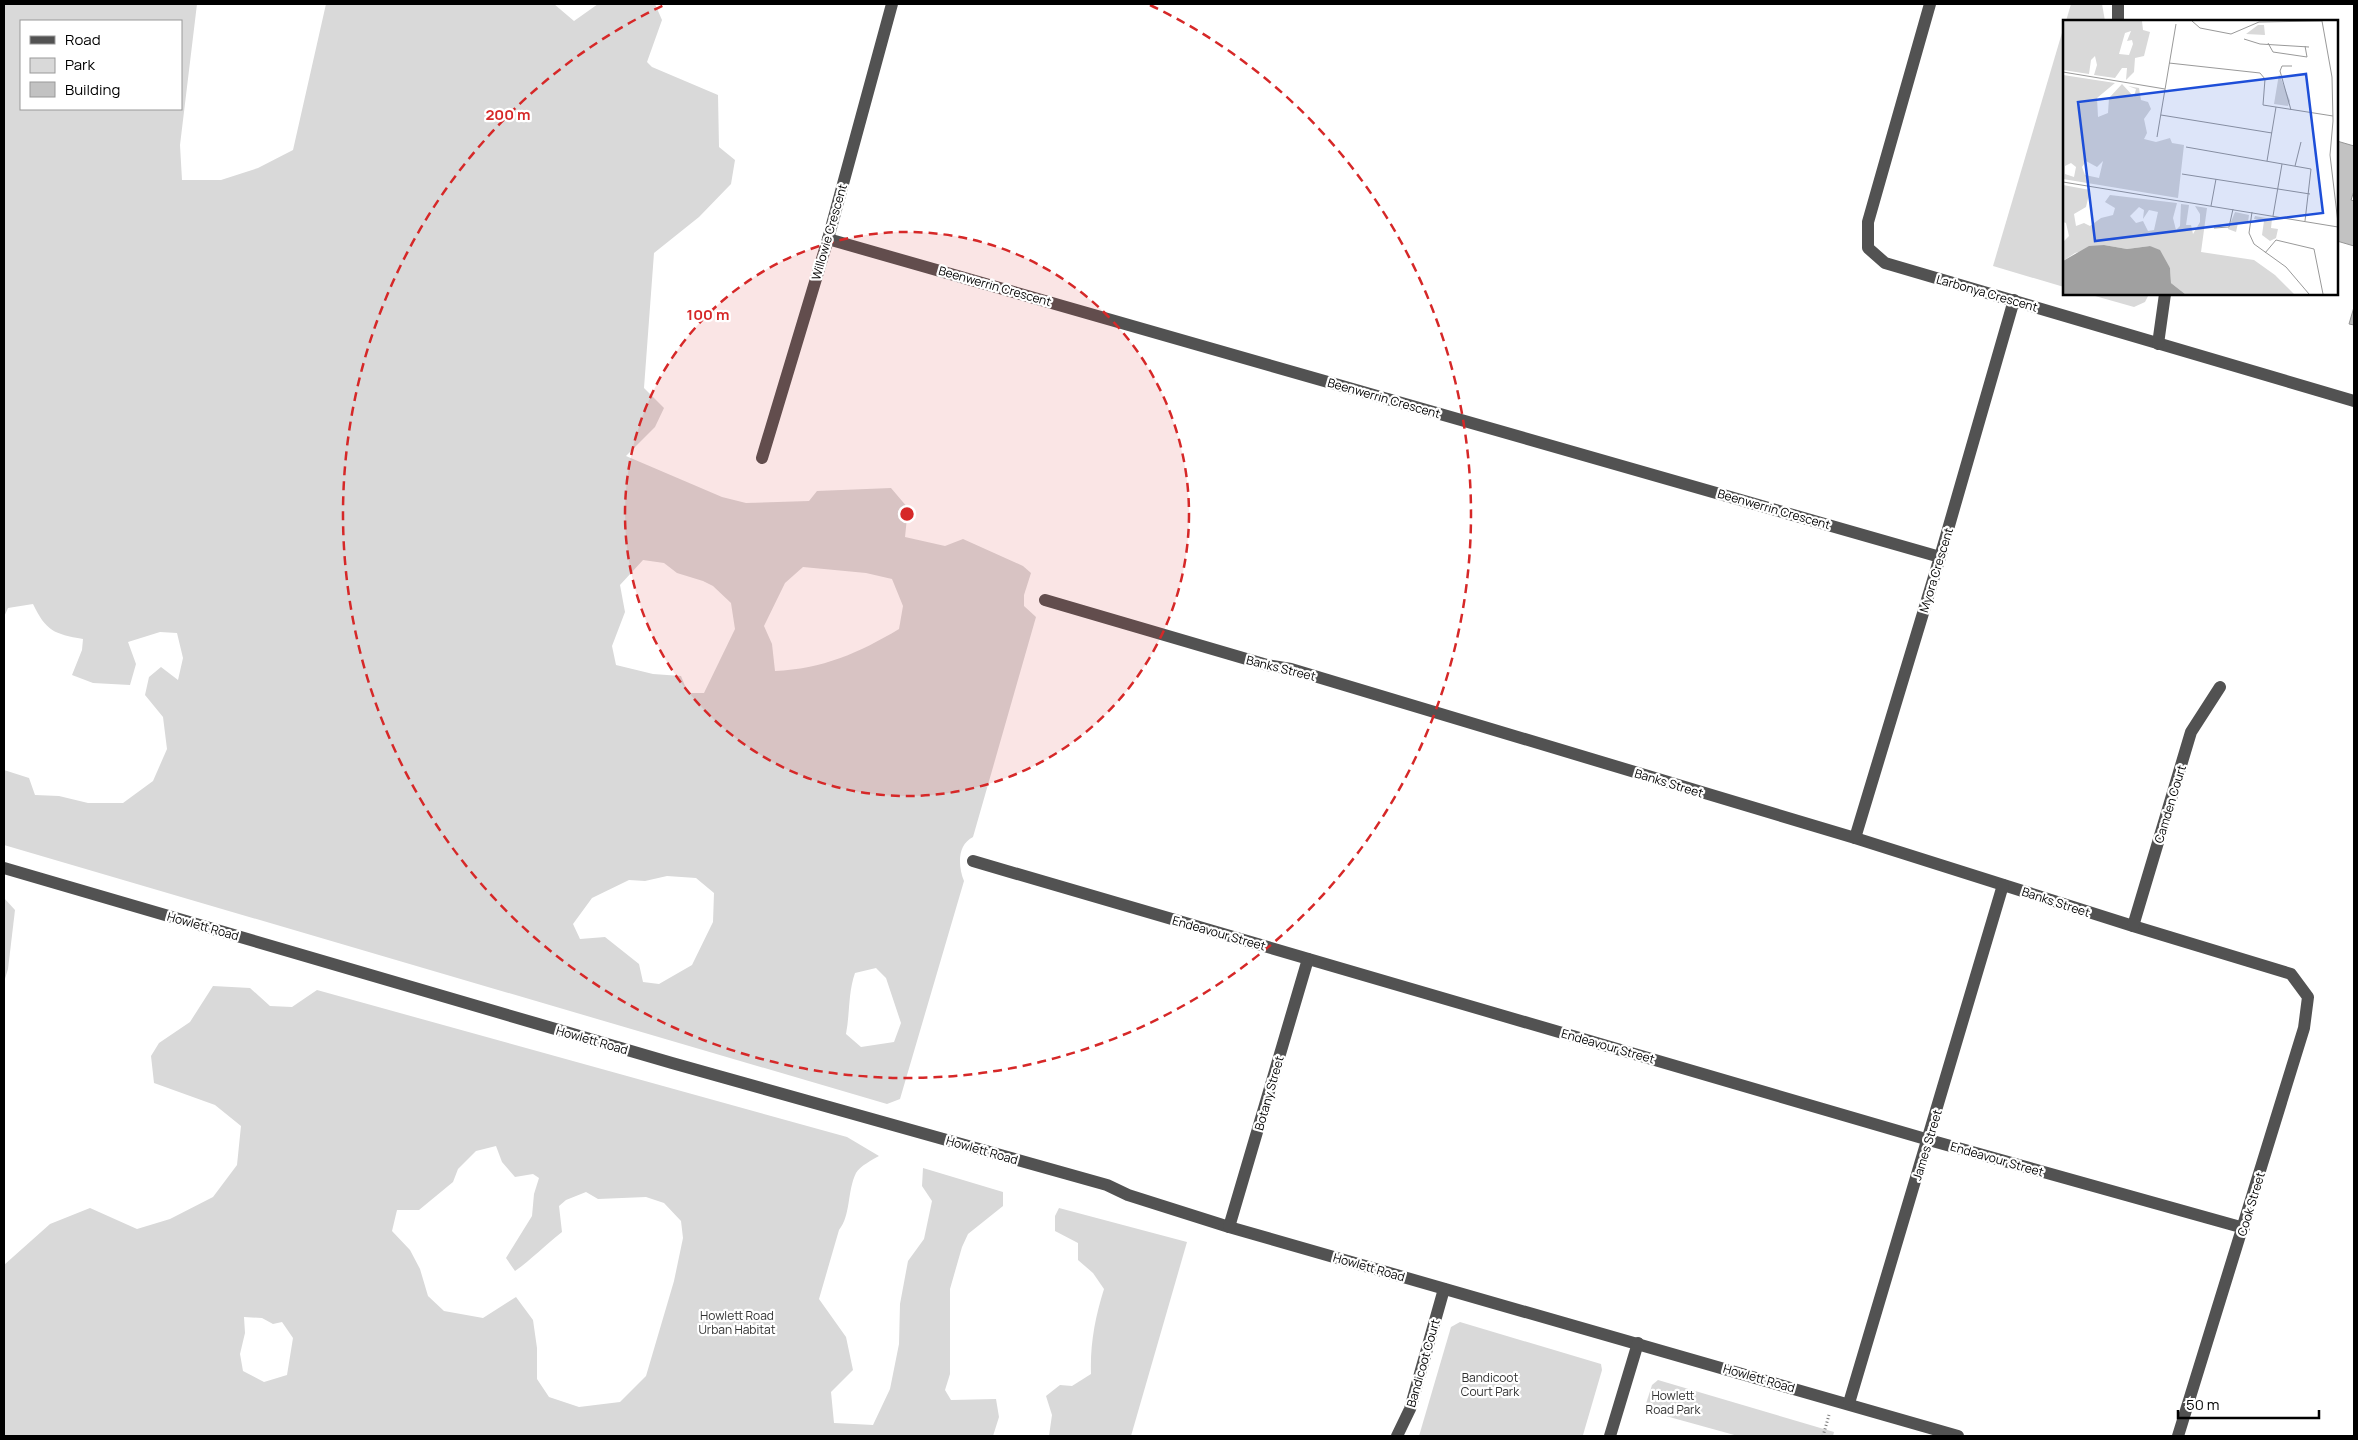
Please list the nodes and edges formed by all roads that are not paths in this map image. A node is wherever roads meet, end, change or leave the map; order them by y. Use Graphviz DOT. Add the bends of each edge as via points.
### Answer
graph roads {
  1 [pos="892,4"];
  2 [pos="1930,4"];
  3 [pos="2118,4"];
  4 [pos="2118,20"];
  5 [pos="828,239"];
  6 [pos="2165,295"];
  7 [pos="2014,300"];
  8 [pos="2158,344"];
  9 [pos="2354,401"];
  10 [pos="762,458"];
  11 [pos="1940,557"];
  12 [pos="1045,600"];
  13 [pos="2220,687"];
  14 [pos="1855,838"];
  15 [pos="973,861"];
  16 [pos="4,868"];
  17 [pos="2003,885"];
  18 [pos="2133,926"];
  19 [pos="1308,959"];
  20 [pos="2291,974"];
  21 [pos="1929,1140"];
  22 [pos="1229,1227"];
  23 [pos="2244,1228"];
  24 [pos="1444,1289"];
  25 [pos="1638,1343"];
  26 [pos="1849,1403"];
  27 [pos="1398,1436"];
  28 [pos="1610,1436"];
  29 [pos="1958,1436"];
  30 [pos="2178,1436"];
  1 -- 5 [label="street, Willowie Crescent"];
  2 -- 7 [label="street, Larbonya Crescent" via="1868,222 1868,248 1885,263"];
  3 -- 4 [label="street"];
  5 -- 10 [label="street, Willowie Crescent"];
  5 -- 11 [label="street, Beenwerrin Crescent"];
  6 -- 8 [label="street"];
  7 -- 8 [label="street, Larbonya Crescent"];
  7 -- 11 [label="street, Myora Crescent"];
  8 -- 9 [label="street, Larbonya Crescent"];
  11 -- 14 [label="street, Myora Crescent"];
  12 -- 14 [label="street, Banks Street" via="1290,669"];
  13 -- 18 [label="street, Camden Court" via="2191,732"];
  14 -- 17 [label="street, Banks Street"];
  15 -- 19 [label="street, Endeavour Street"];
  16 -- 22 [label="street, Howlett Road" via="681,1066 1107,1186"];
  17 -- 18 [label="street, Banks Street"];
  17 -- 21 [label="street, James Street"];
  18 -- 20 [label="street, Banks Street"];
  19 -- 21 [label="street, Endeavour Street"];
  19 -- 22 [label="street, Botany Street"];
  20 -- 23 [label="street, Cook Street" via="2308,997 2304,1028"];
  21 -- 23 [label="street, Endeavour Street"];
  21 -- 26 [label="street, James Street"];
  22 -- 24 [label="street, Howlett Road"];
  23 -- 30 [label="street, Cook Street"];
  24 -- 25 [label="street, Howlett Road"];
  24 -- 27 [label="street, Bandicoot Court" via="1410,1409"];
  25 -- 26 [label="street, Howlett Road"];
  25 -- 28 [label="street"];
  26 -- 29 [label="street, Howlett Road"];
}
